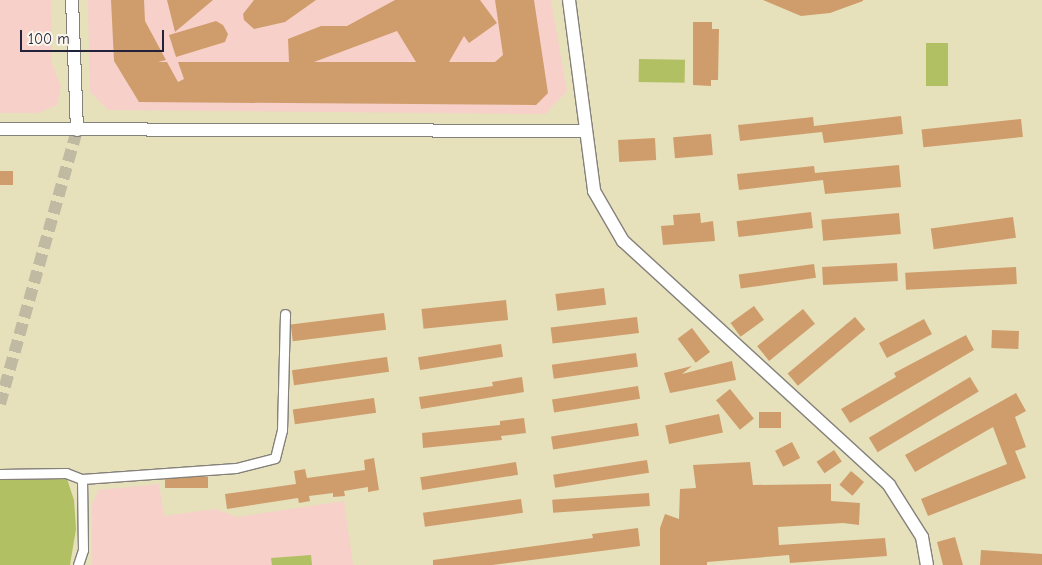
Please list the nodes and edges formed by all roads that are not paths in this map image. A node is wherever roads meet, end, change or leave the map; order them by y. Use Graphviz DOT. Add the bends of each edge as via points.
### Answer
graph roads {
  1 [pos="72,0"];
  2 [pos="569,0"];
  3 [pos="0,129"];
  4 [pos="77,130"];
  5 [pos="586,131"];
  6 [pos="285,314"];
  7 [pos="0,474"];
  8 [pos="82,479"];
  9 [pos="78,565"];
  10 [pos="927,565"];
  1 -- 4 [label="street"];
  2 -- 5 [label="street"];
  3 -- 4 [label="street"];
  4 -- 5 [label="street"];
  5 -- 10 [label="street" via="594,191 623,241 888,484 922,537"];
  6 -- 8 [label="street" via="282,430 275,458 236,468"];
  7 -- 8 [label="street" via="66,473"];
  8 -- 9 [label="street" via="83,550"];
}
